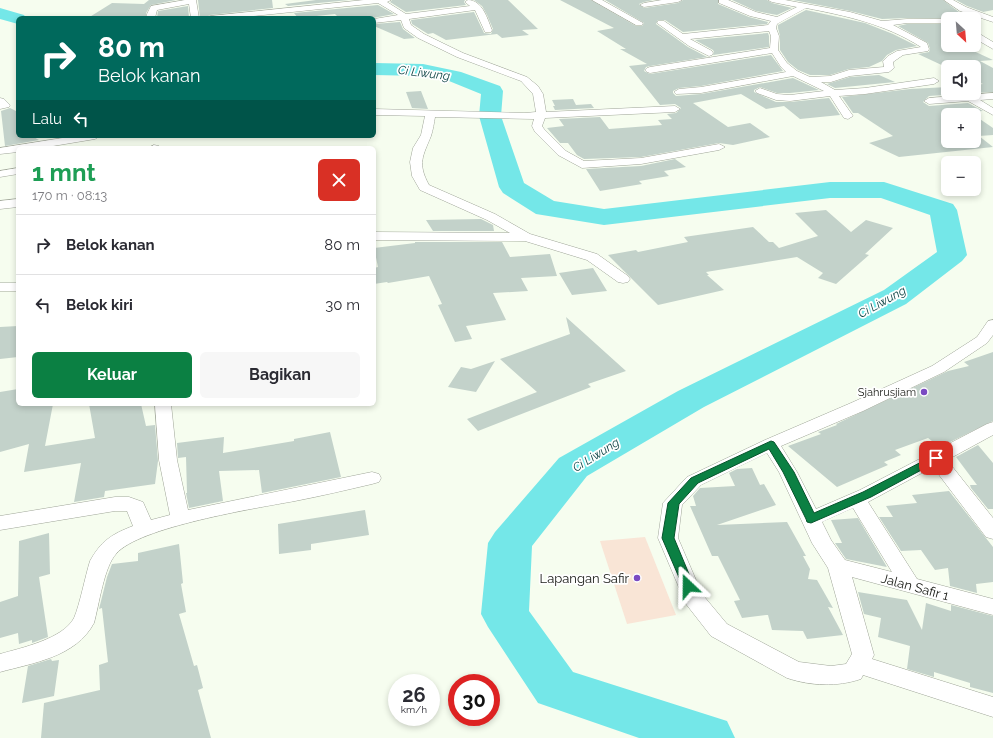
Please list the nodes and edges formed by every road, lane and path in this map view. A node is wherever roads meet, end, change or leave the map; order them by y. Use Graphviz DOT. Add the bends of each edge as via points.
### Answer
graph roads {
  1 [pos="192,0"];
  2 [pos="382,0"];
  3 [pos="466,0"];
  4 [pos="596,0"];
  5 [pos="636,0"];
  6 [pos="678,0"];
  7 [pos="724,0"];
  8 [pos="772,0"];
  9 [pos="948,0"];
  10 [pos="644,5"];
  11 [pos="478,7"];
  12 [pos="803,7"];
  13 [pos="657,12"];
  14 [pos="151,16"];
  15 [pos="195,16"];
  16 [pos="229,16"];
  17 [pos="404,17"];
  18 [pos="990,19"];
  19 [pos="778,20"];
  20 [pos="941,21"];
  21 [pos="376,22"];
  22 [pos="639,23"];
  23 [pos="660,23"];
  24 [pos="880,24"];
  25 [pos="772,28"];
  26 [pos="488,30"];
  27 [pos="682,37"];
  28 [pos="981,39"];
  29 [pos="993,46"];
  30 [pos="774,50"];
  31 [pos="708,53"];
  32 [pos="650,70"];
  33 [pos="794,73"];
  34 [pos="811,80"];
  35 [pos="934,81"];
  36 [pos="760,90"];
  37 [pos="679,92"];
  38 [pos="833,93"];
  39 [pos="993,96"];
  40 [pos="981,97"];
  41 [pos="943,100"];
  42 [pos="973,100"];
  43 [pos="0,101"];
  44 [pos="929,101"];
  45 [pos="0,106"];
  46 [pos="675,109"];
  47 [pos="376,112"];
  48 [pos="993,112"];
  49 [pos="431,113"];
  50 [pos="542,116"];
  51 [pos="848,116"];
  52 [pos="70,138"];
  53 [pos="46,140"];
  54 [pos="28,146"];
  55 [pos="719,147"];
  56 [pos="16,149"];
  57 [pos="0,151"];
  58 [pos="16,171"];
  59 [pos="0,174"];
  60 [pos="16,203"];
  61 [pos="0,205"];
  62 [pos="376,236"];
  63 [pos="526,237"];
  64 [pos="623,280"];
  65 [pos="0,287"];
  66 [pos="16,287"];
  67 [pos="993,324"];
  68 [pos="988,344"];
  69 [pos="162,406"];
  70 [pos="993,428"];
  71 [pos="771,444"];
  72 [pos="936,458"];
  73 [pos="372,478"];
  74 [pos="856,499"];
  75 [pos="180,519"];
  76 [pos="811,519"];
  77 [pos="0,524"];
  78 [pos="144,528"];
  79 [pos="993,532"];
  80 [pos="838,566"];
  81 [pos="910,585"];
  82 [pos="993,607"];
  83 [pos="0,663"];
  84 [pos="857,664"];
  85 [pos="993,707"];
  1 -- 14 [label="street" via="154,8"];
  1 -- 15 [label="street"];
  2 -- 16 [label="street"];
  2 -- 17 [label="street"];
  3 -- 11 [label="street"];
  4 -- 22 [label="street"];
  5 -- 10 [label="street"];
  6 -- 10 [label="street"];
  7 -- 19 [label="street" via="722,1 753,14"];
  8 -- 12 [label="street"];
  9 -- 18 [label="street" via="963,9"];
  10 -- 13 [label="street"];
  11 -- 17 [label="street"];
  11 -- 26 [label="street"];
  12 -- 19 [label="street"];
  12 -- 24 [label="street" via="850,14"];
  17 -- 21 [label="street"];
  17 -- 50 [label="street" via="407,26 421,36 460,55 529,82 535,88"];
  19 -- 25 [label="street" via="773,23"];
  20 -- 24 [label="street"];
  23 -- 27 [label="street"];
  24 -- 34 [label="street" via="924,45 924,49 891,57 888,61 889,68 886,70"];
  25 -- 27 [label="street"];
  25 -- 30 [label="street" via="775,36"];
  27 -- 31 [label="street"];
  28 -- 29 [label="street"];
  30 -- 32 [label="street"];
  30 -- 33 [label="street" via="784,65"];
  33 -- 34 [label="street"];
  33 -- 37 [label="street"];
  34 -- 38 [label="street"];
  35 -- 38 [label="street"];
  36 -- 38 [label="street" via="783,98"];
  38 -- 51 [label="street"];
  39 -- 40 [label="street"];
  41 -- 44 [label="street"];
  42 -- 48 [label="street"];
  43 -- 45 [label="street" via="5,105"];
  46 -- 50 [label="street"];
  47 -- 49 [label="street"];
  49 -- 50 [label="street"];
  49 -- 63 [label="street" via="416,162 418,176 424,187 491,217"];
  50 -- 55 [label="street" via="539,130 562,153 582,165 641,161"];
  52 -- 53 [label="street"];
  53 -- 54 [label="street"];
  56 -- 57 [label="street"];
  58 -- 59 [label="street"];
  60 -- 61 [label="street"];
  62 -- 63 [label="street"];
  63 -- 64 [label="street" via="592,257"];
  65 -- 66 [label="street"];
  67 -- 68 [label="street"];
  68 -- 71 [label="street" via="857,407"];
  69 -- 75 [label="street" via="168,460"];
  70 -- 72 [label="street"];
  71 -- 76 [label="street"];
  71 -- 84 [label="street" via="694,480 673,503 668,538 693,598 719,630 795,671 831,676 853,672"];
  72 -- 74 [label="street"];
  72 -- 79 [label="street"];
  73 -- 75 [label="street"];
  74 -- 76 [label="street"];
  74 -- 81 [label="street"];
  75 -- 78 [label="street"];
  76 -- 80 [label="street" via="822,543"];
  77 -- 78 [label="street" via="122,504 136,507"];
  78 -- 83 [label="street" via="117,542 106,552 100,561 83,623 69,637 47,650"];
  80 -- 81 [label="street, Jalan Safir 1"];
  80 -- 84 [label="street" via="863,655"];
  81 -- 82 [label="street, Jalan Safir 1"];
  84 -- 85 [label="street"];
}
